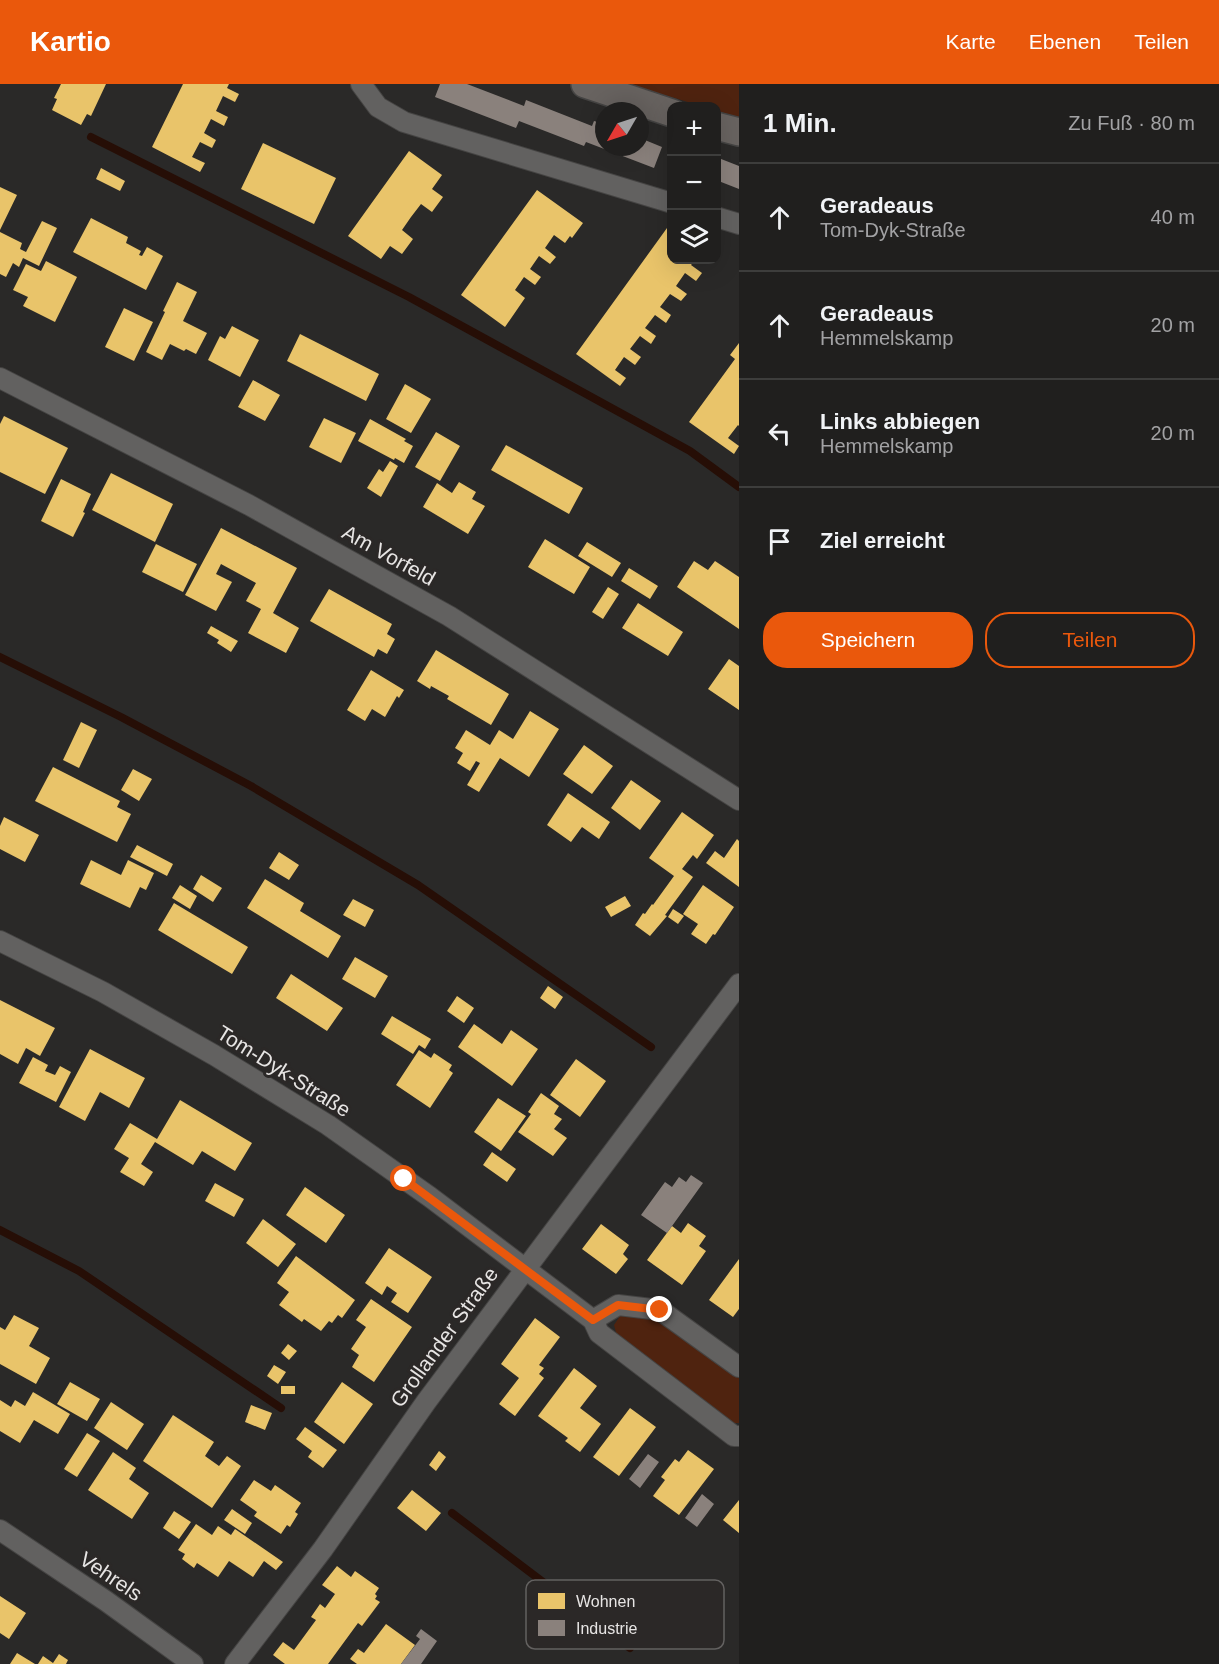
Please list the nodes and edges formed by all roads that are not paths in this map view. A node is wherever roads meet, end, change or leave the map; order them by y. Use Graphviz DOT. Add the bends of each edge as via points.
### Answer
graph roads {
  1 [pos="361,84"];
  2 [pos="585,84"];
  3 [pos="667,111"];
  4 [pos="721,127"];
  5 [pos="739,132"];
  6 [pos="667,201"];
  7 [pos="721,218"];
  8 [pos="739,224"];
  9 [pos="0,378"];
  10 [pos="739,800"];
  11 [pos="0,941"];
  12 [pos="739,984"];
  13 [pos="525,1269"];
  14 [pos="593,1320"];
  15 [pos="739,1367"];
  16 [pos="739,1436"];
  17 [pos="0,1530"];
  18 [pos="194,1664"];
  19 [pos="235,1664"];
  1 -- 6 [label="street" via="378,108 404,122"];
  2 -- 3 [label="street"];
  4 -- 5 [label="street"];
  7 -- 8 [label="street"];
  9 -- 10 [label="street, Am Vorfeld" via="249,505 449,616"];
  11 -- 13 [label="street, Tom-Dyk-Straße" via="113,997 328,1125"];
  12 -- 13 [label="street, Grollander Straße"];
  13 -- 14 [label="street, Tom-Dyk-Straße"];
  13 -- 19 [label="street, Grollander Straße"];
  14 -- 15 [label="street" via="618,1305 660,1310"];
  14 -- 16 [label="street, Tom-Dyk-Straße" via="599,1333"];
  17 -- 18 [label="street, Vehrels"];
}
